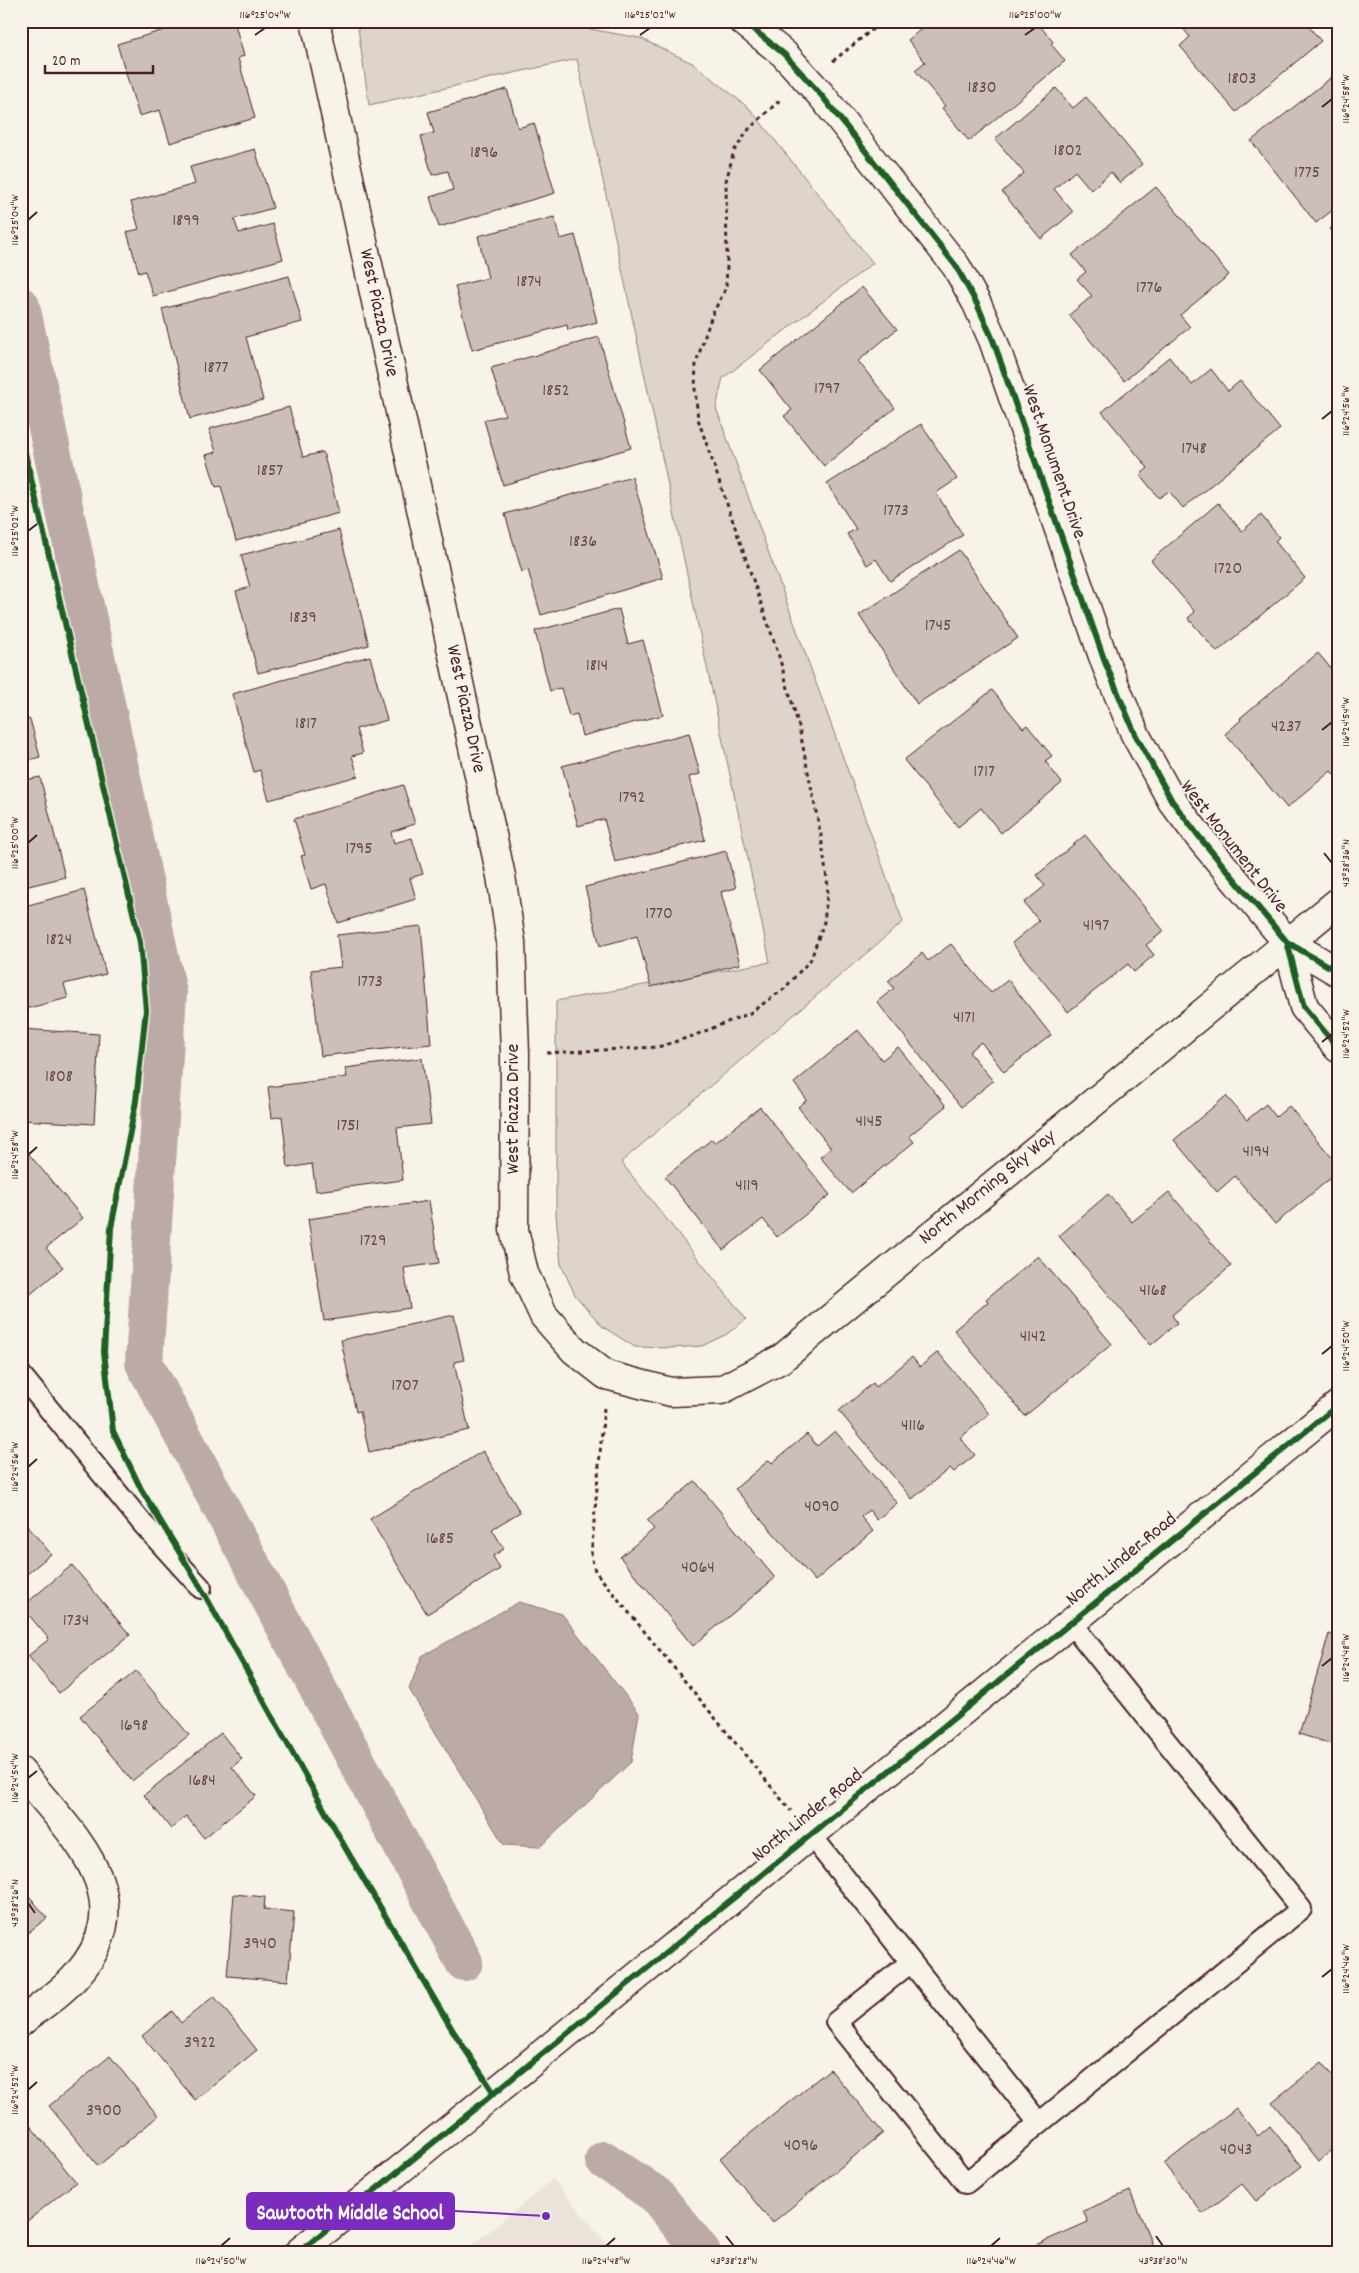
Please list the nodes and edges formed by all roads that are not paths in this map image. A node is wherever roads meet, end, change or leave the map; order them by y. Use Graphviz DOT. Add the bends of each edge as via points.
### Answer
graph roads {
  1 [pos="315,21"];
  2 [pos="743,21"];
  3 [pos="1338,902"];
  4 [pos="1287,942"];
  5 [pos="1338,972"];
  6 [pos="1338,1048"];
  7 [pos="21,1375"];
  8 [pos="606,1375"];
  9 [pos="1338,1405"];
  10 [pos="201,1588"];
  11 [pos="1070,1623"];
  12 [pos="21,1772"];
  13 [pos="810,1834"];
  14 [pos="911,1962"];
  15 [pos="21,2022"];
  16 [pos="1039,2123"];
  17 [pos="298,2252"];
  1 -- 8 [label="street, West Piazza Drive" via="501,876 511,942 516,1054 514,1230 524,1273 544,1316 574,1350"];
  2 -- 4 [label="street, West Monument Drive" via="784,54 807,79 956,266 993,340 1105,662 1135,734 1172,801"];
  3 -- 4 [label="street, North Morning Sky Way"];
  4 -- 5 [label="street"];
  4 -- 6 [label="street" via="1304,1007"];
  4 -- 8 [label="street, North Morning Sky Way" via="781,1359 721,1390 671,1392"];
  7 -- 10 [label="lane" via="142,1524"];
  9 -- 11 [label="street, North Linder Road"];
  11 -- 13 [label="street, North Linder Road"];
  11 -- 16 [label="lane" via="1301,1909"];
  12 -- 15 [label="street" via="86,1852 101,1883 106,1920 96,1951 76,1977"];
  13 -- 14 [label="lane"];
  13 -- 17 [label="street, North Linder Road"];
  14 -- 16 [label="lane"];
  14 -- 16 [label="lane" via="836,2022 966,2184"];
}
